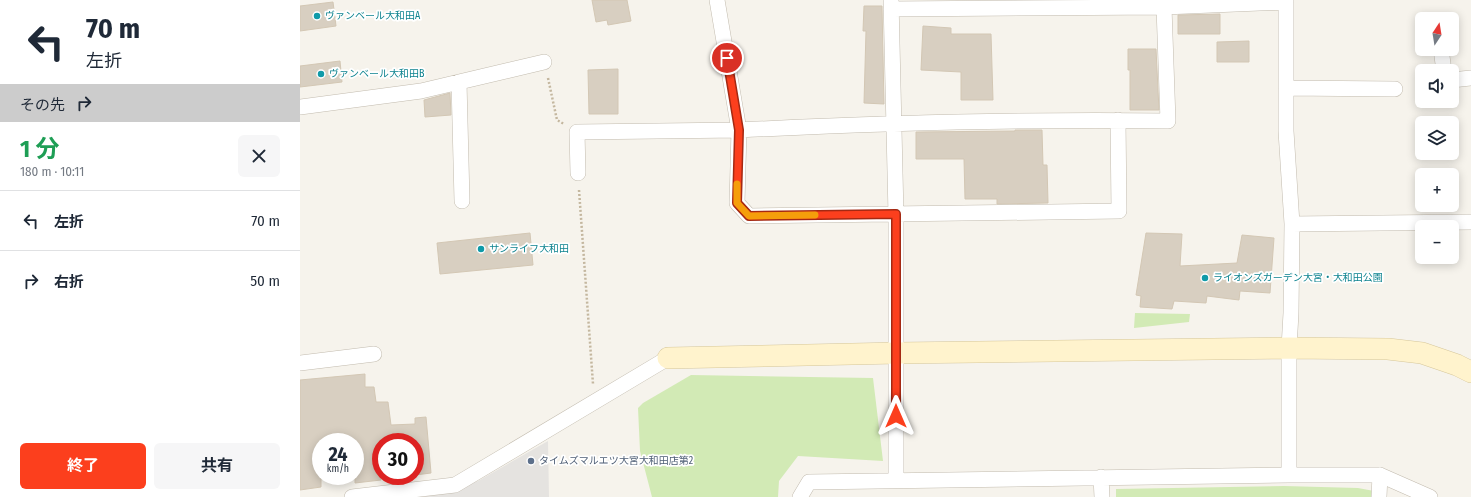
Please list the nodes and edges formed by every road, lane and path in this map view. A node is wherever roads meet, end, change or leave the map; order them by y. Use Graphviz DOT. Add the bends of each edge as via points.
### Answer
graph roads {
  1 [pos="718,0"];
  2 [pos="1286,1"];
  3 [pos="891,4"];
  4 [pos="1170,4"];
  5 [pos="544,62"];
  6 [pos="1471,78"];
  7 [pos="1459,79"];
  8 [pos="459,82"];
  9 [pos="1286,88"];
  10 [pos="1395,89"];
  11 [pos="300,107"];
  12 [pos="1118,120"];
  13 [pos="893,123"];
  14 [pos="739,130"];
  15 [pos="577,132"];
  16 [pos="578,173"];
  17 [pos="462,201"];
  18 [pos="896,214"];
  19 [pos="1471,222"];
  20 [pos="1292,224"];
  21 [pos="1289,348"];
  22 [pos="897,353"];
  23 [pos="374,354"];
  24 [pos="668,358"];
  25 [pos="300,363"];
  26 [pos="1471,372"];
  27 [pos="594,402"];
  28 [pos="1289,475"];
  29 [pos="1380,475"];
  30 [pos="1102,477"];
  31 [pos="896,480"];
  32 [pos="412,493"];
  33 [pos="352,497"];
  34 [pos="800,497"];
  35 [pos="1102,497"];
  36 [pos="1379,497"];
  37 [pos="1430,497"];
  1 -- 14 [label="street"];
  2 -- 4 [label="street"];
  2 -- 9 [label="street"];
  3 -- 4 [label="street"];
  3 -- 13 [label="street"];
  4 -- 12 [label="street" via="1168,121"];
  5 -- 8 [label="street"];
  5 -- 15 [label="path" via="557,120"];
  6 -- 7 [label="street"];
  8 -- 11 [label="street" via="421,91"];
  8 -- 17 [label="street"];
  9 -- 10 [label="street"];
  9 -- 20 [label="street"];
  12 -- 13 [label="street"];
  12 -- 18 [label="street" via="1119,212"];
  13 -- 14 [label="street"];
  13 -- 18 [label="street"];
  14 -- 15 [label="street"];
  14 -- 18 [label="street" via="737,203 749,216"];
  15 -- 16 [label="street"];
  16 -- 27 [label="path"];
  18 -- 22 [label="street"];
  19 -- 20 [label="street"];
  20 -- 21 [label="street"];
  21 -- 22 [label="street"];
  21 -- 26 [label="street" via="1388,349 1422,353"];
  21 -- 28 [label="street"];
  22 -- 24 [label="street"];
  22 -- 31 [label="street"];
  23 -- 25 [label="street"];
  24 -- 27 [label="street"];
  27 -- 32 [label="street" via="455,485"];
  28 -- 29 [label="street"];
  28 -- 30 [label="street"];
  29 -- 36 [label="street"];
  29 -- 37 [label="street"];
  30 -- 31 [label="street"];
  30 -- 35 [label="street"];
  31 -- 34 [label="street" via="809,482"];
  32 -- 33 [label="street"];
}
